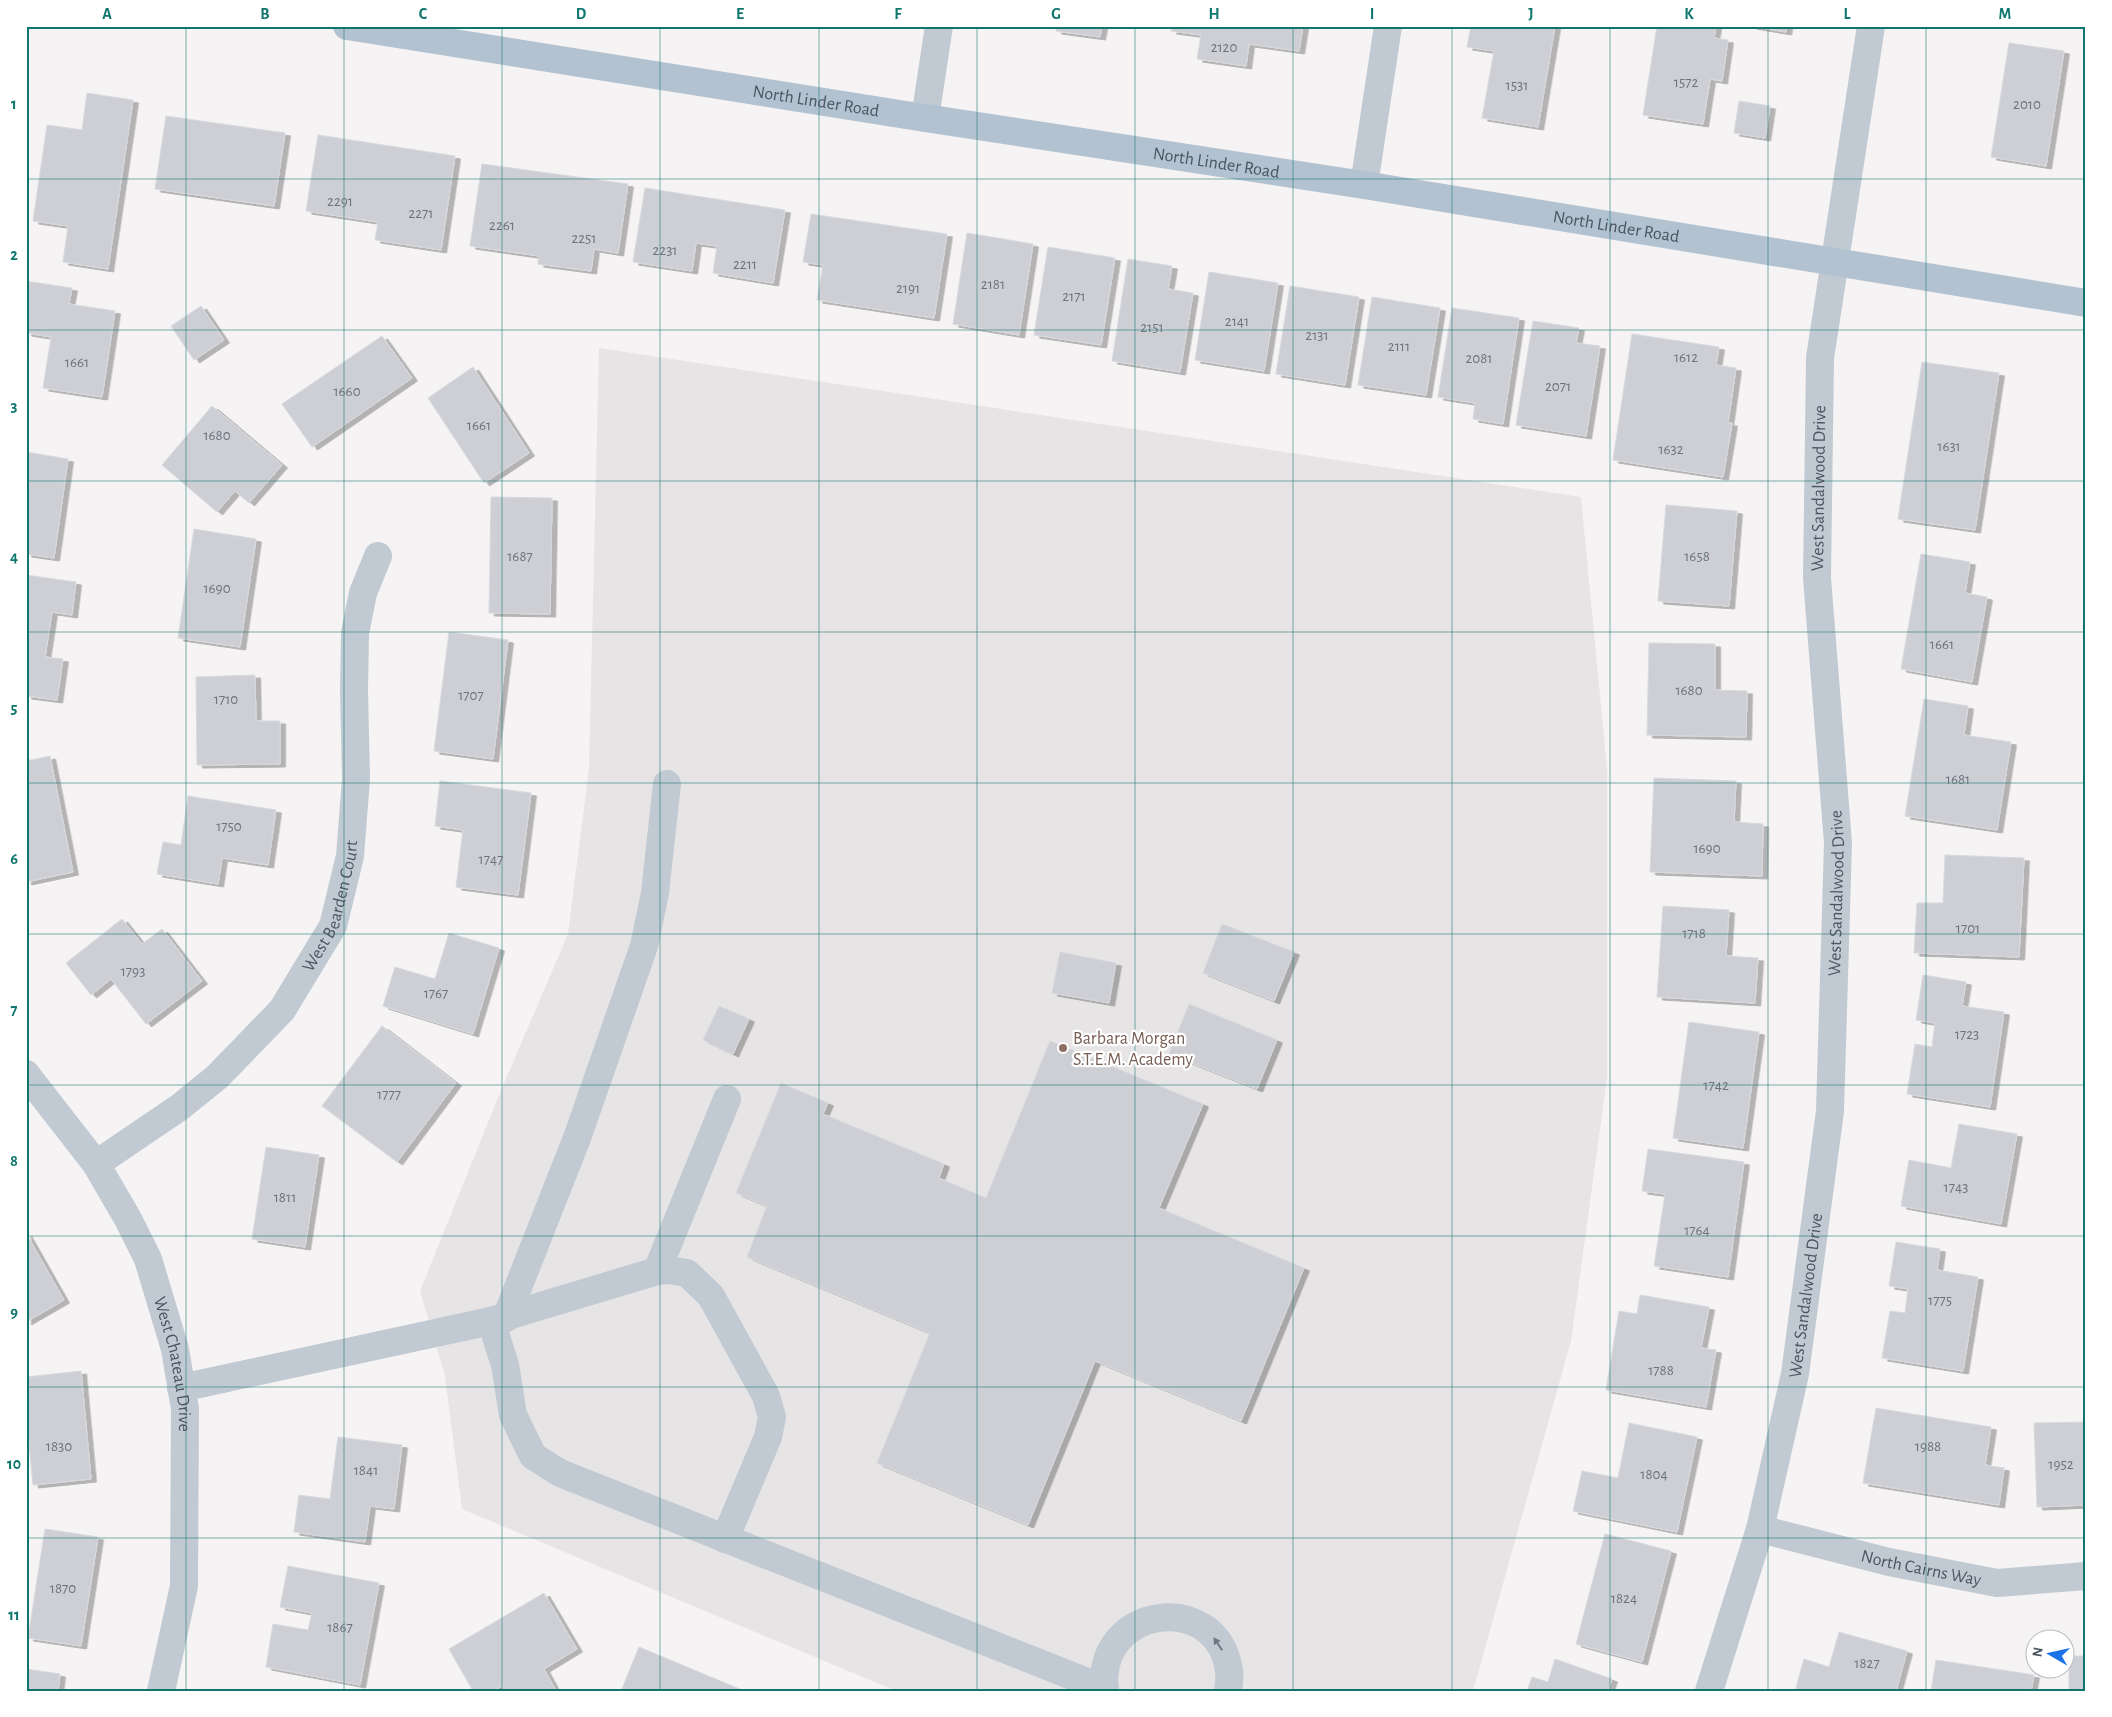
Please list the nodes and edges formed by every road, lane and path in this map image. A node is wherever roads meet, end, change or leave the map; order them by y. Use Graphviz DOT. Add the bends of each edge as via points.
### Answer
graph roads {
  1 [pos="347,26"];
  2 [pos="939,26"];
  3 [pos="1388,26"];
  4 [pos="1871,26"];
  5 [pos="925,118"];
  6 [pos="1364,185"];
  7 [pos="1834,263"];
  8 [pos="2086,303"];
  9 [pos="378,556"];
  10 [pos="667,784"];
  11 [pos="26,1074"];
  12 [pos="727,1099"];
  13 [pos="96,1164"];
  14 [pos="657,1271"];
  15 [pos="498,1320"];
  16 [pos="182,1388"];
  17 [pos="1760,1529"];
  18 [pos="724,1539"];
  19 [pos="2086,1576"];
  20 [pos="1105,1690"];
  21 [pos="161,1691"];
  22 [pos="1228,1691"];
  23 [pos="1710,1691"];
  1 -- 5 [label="main road, North Linder Road"];
  2 -- 5 [label="street"];
  3 -- 6 [label="street"];
  4 -- 7 [label="street, West Sandalwood Drive"];
  5 -- 6 [label="main road, North Linder Road"];
  6 -- 7 [label="main road, North Linder Road"];
  7 -- 8 [label="main road, North Linder Road"];
  7 -- 17 [label="street, West Sandalwood Drive" via="1820,358 1817,578 1838,843 1830,1111 1795,1374"];
  9 -- 13 [label="street, West Bearden Court" via="363,593 355,633 356,780 350,856 333,926 282,1010 217,1077 180,1107"];
  10 -- 15 [label="street" via="655,893 644,946 577,1138"];
  11 -- 13 [label="street, West Chateau Drive"];
  12 -- 14 [label="street"];
  13 -- 16 [label="street, West Chateau Drive" via="148,1259 175,1349"];
  14 -- 15 [label="street"];
  14 -- 18 [label="street" via="687,1273 711,1296 766,1396 772,1417 768,1437"];
  15 -- 16 [label="street"];
  15 -- 18 [label="street" via="513,1415 533,1456 560,1473"];
  16 -- 21 [label="street, West Chateau Drive" via="185,1408 184,1586"];
  17 -- 19 [label="street, North Cairns Way" via="1889,1562 1997,1583"];
  17 -- 23 [label="street, West Sandalwood Drive"];
  18 -- 20 [label="street"];
  22 -- 20 [label="street, one-way" via="1229,1672 1224,1652 1212,1636 1197,1624 1178,1617 1158,1616 1139,1622 1122,1634 1104,1669"];
}
